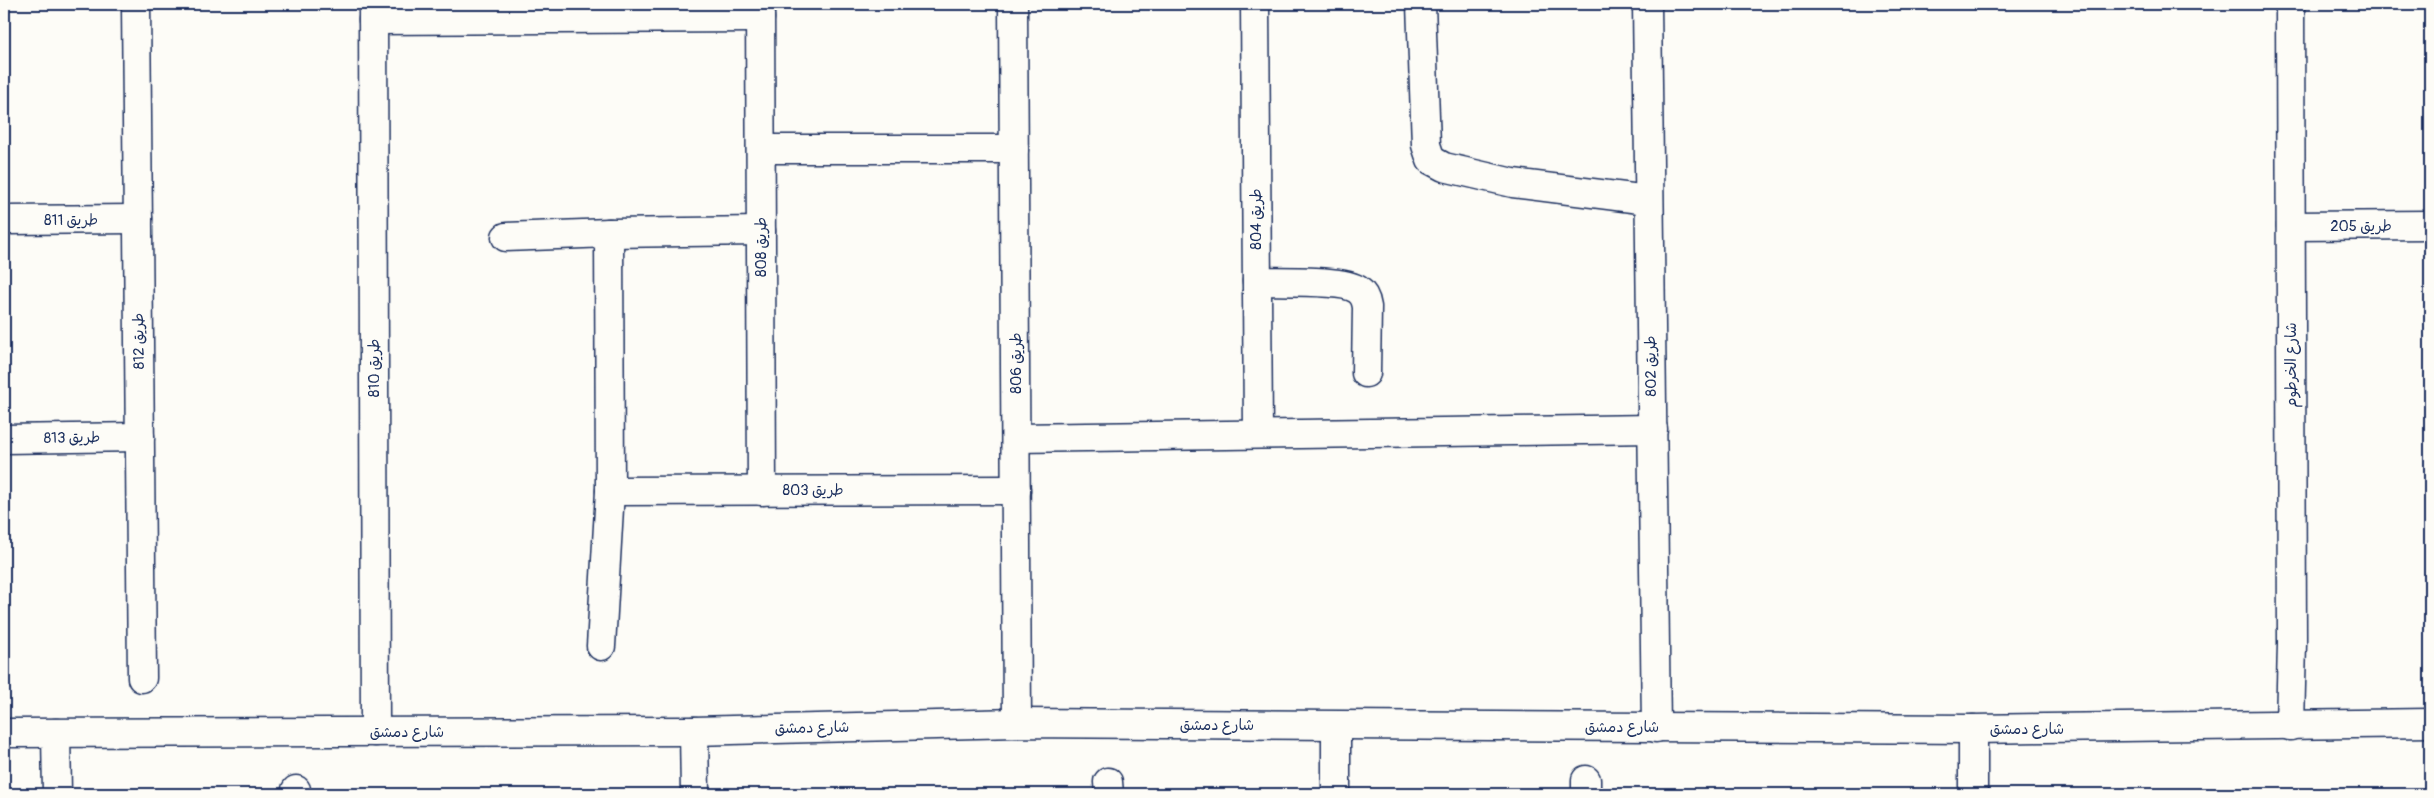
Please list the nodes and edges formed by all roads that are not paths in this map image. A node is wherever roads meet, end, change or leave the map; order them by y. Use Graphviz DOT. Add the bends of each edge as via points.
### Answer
graph roads {
  1 [pos="136,4"];
  2 [pos="1013,4"];
  3 [pos="1255,4"];
  4 [pos="1421,4"];
  5 [pos="1647,4"];
  6 [pos="2290,4"];
  7 [pos="760,11"];
  8 [pos="373,12"];
  9 [pos="761,149"];
  10 [pos="1014,149"];
  11 [pos="1648,200"];
  12 [pos="138,219"];
  13 [pos="4,220"];
  14 [pos="2430,225"];
  15 [pos="2291,226"];
  16 [pos="761,231"];
  17 [pos="609,233"];
  18 [pos="506,237"];
  19 [pos="1257,281"];
  20 [pos="1366,373"];
  21 [pos="1652,429"];
  22 [pos="1258,434"];
  23 [pos="140,437"];
  24 [pos="1017,438"];
  25 [pos="4,439"];
  26 [pos="1016,490"];
  27 [pos="610,491"];
  28 [pos="762,491"];
  29 [pos="601,646"];
  30 [pos="142,678"];
  31 [pos="1017,723"];
  32 [pos="2430,723"];
  33 [pos="1336,726"];
  34 [pos="2290,726"];
  35 [pos="1656,728"];
  36 [pos="1973,729"];
  37 [pos="694,731"];
  38 [pos="375,732"];
  39 [pos="4,733"];
  40 [pos="56,733"];
  41 [pos="57,794"];
  42 [pos="695,794"];
  43 [pos="1336,794"];
  44 [pos="1972,794"];
  1 -- 12 [label="street, طريق 812"];
  2 -- 10 [label="street, طريق 806"];
  3 -- 19 [label="street, طريق 804"];
  4 -- 11 [label="street" via="1426,145 1430,160 1444,167 1513,183"];
  5 -- 11 [label="street, طريق 802"];
  6 -- 15 [label="street, شارع الخرطوم"];
  7 -- 8 [label="street"];
  7 -- 9 [label="street, طريق 808"];
  8 -- 38 [label="street, طريق 810"];
  9 -- 10 [label="street"];
  9 -- 16 [label="street, طريق 808"];
  10 -- 24 [label="street, طريق 806"];
  11 -- 21 [label="street, طريق 802"];
  12 -- 13 [label="street, طريق 811"];
  12 -- 23 [label="street, طريق 812"];
  14 -- 15 [label="street, طريق 205"];
  15 -- 34 [label="street, شارع الخرطوم"];
  16 -- 17 [label="street"];
  16 -- 28 [label="street, طريق 808"];
  17 -- 18 [label="street"];
  17 -- 27 [label="street"];
  19 -- 20 [label="street" via="1343,284 1360,291 1367,307"];
  19 -- 22 [label="street, طريق 804"];
  21 -- 22 [label="street"];
  21 -- 35 [label="street, طريق 802"];
  22 -- 24 [label="street"];
  23 -- 25 [label="street, طريق 813"];
  23 -- 30 [label="street, طريق 812"];
  24 -- 26 [label="street, طريق 806"];
  26 -- 28 [label="street, طريق 803"];
  26 -- 31 [label="street, طريق 806"];
  27 -- 28 [label="street, طريق 803"];
  27 -- 29 [label="street"];
  31 -- 33 [label="street, شارع دمشق"];
  31 -- 37 [label="street, شارع دمشق"];
  32 -- 34 [label="street, شارع دمشق"];
  33 -- 35 [label="street, شارع دمشق"];
  33 -- 43 [label="street"];
  34 -- 36 [label="street, شارع دمشق"];
  35 -- 36 [label="street, شارع دمشق"];
  36 -- 44 [label="street"];
  37 -- 38 [label="street, شارع دمشق"];
  37 -- 42 [label="street"];
  38 -- 40 [label="street, شارع دمشق"];
  39 -- 40 [label="street, شارع دمشق"];
  40 -- 41 [label="street"];
}
